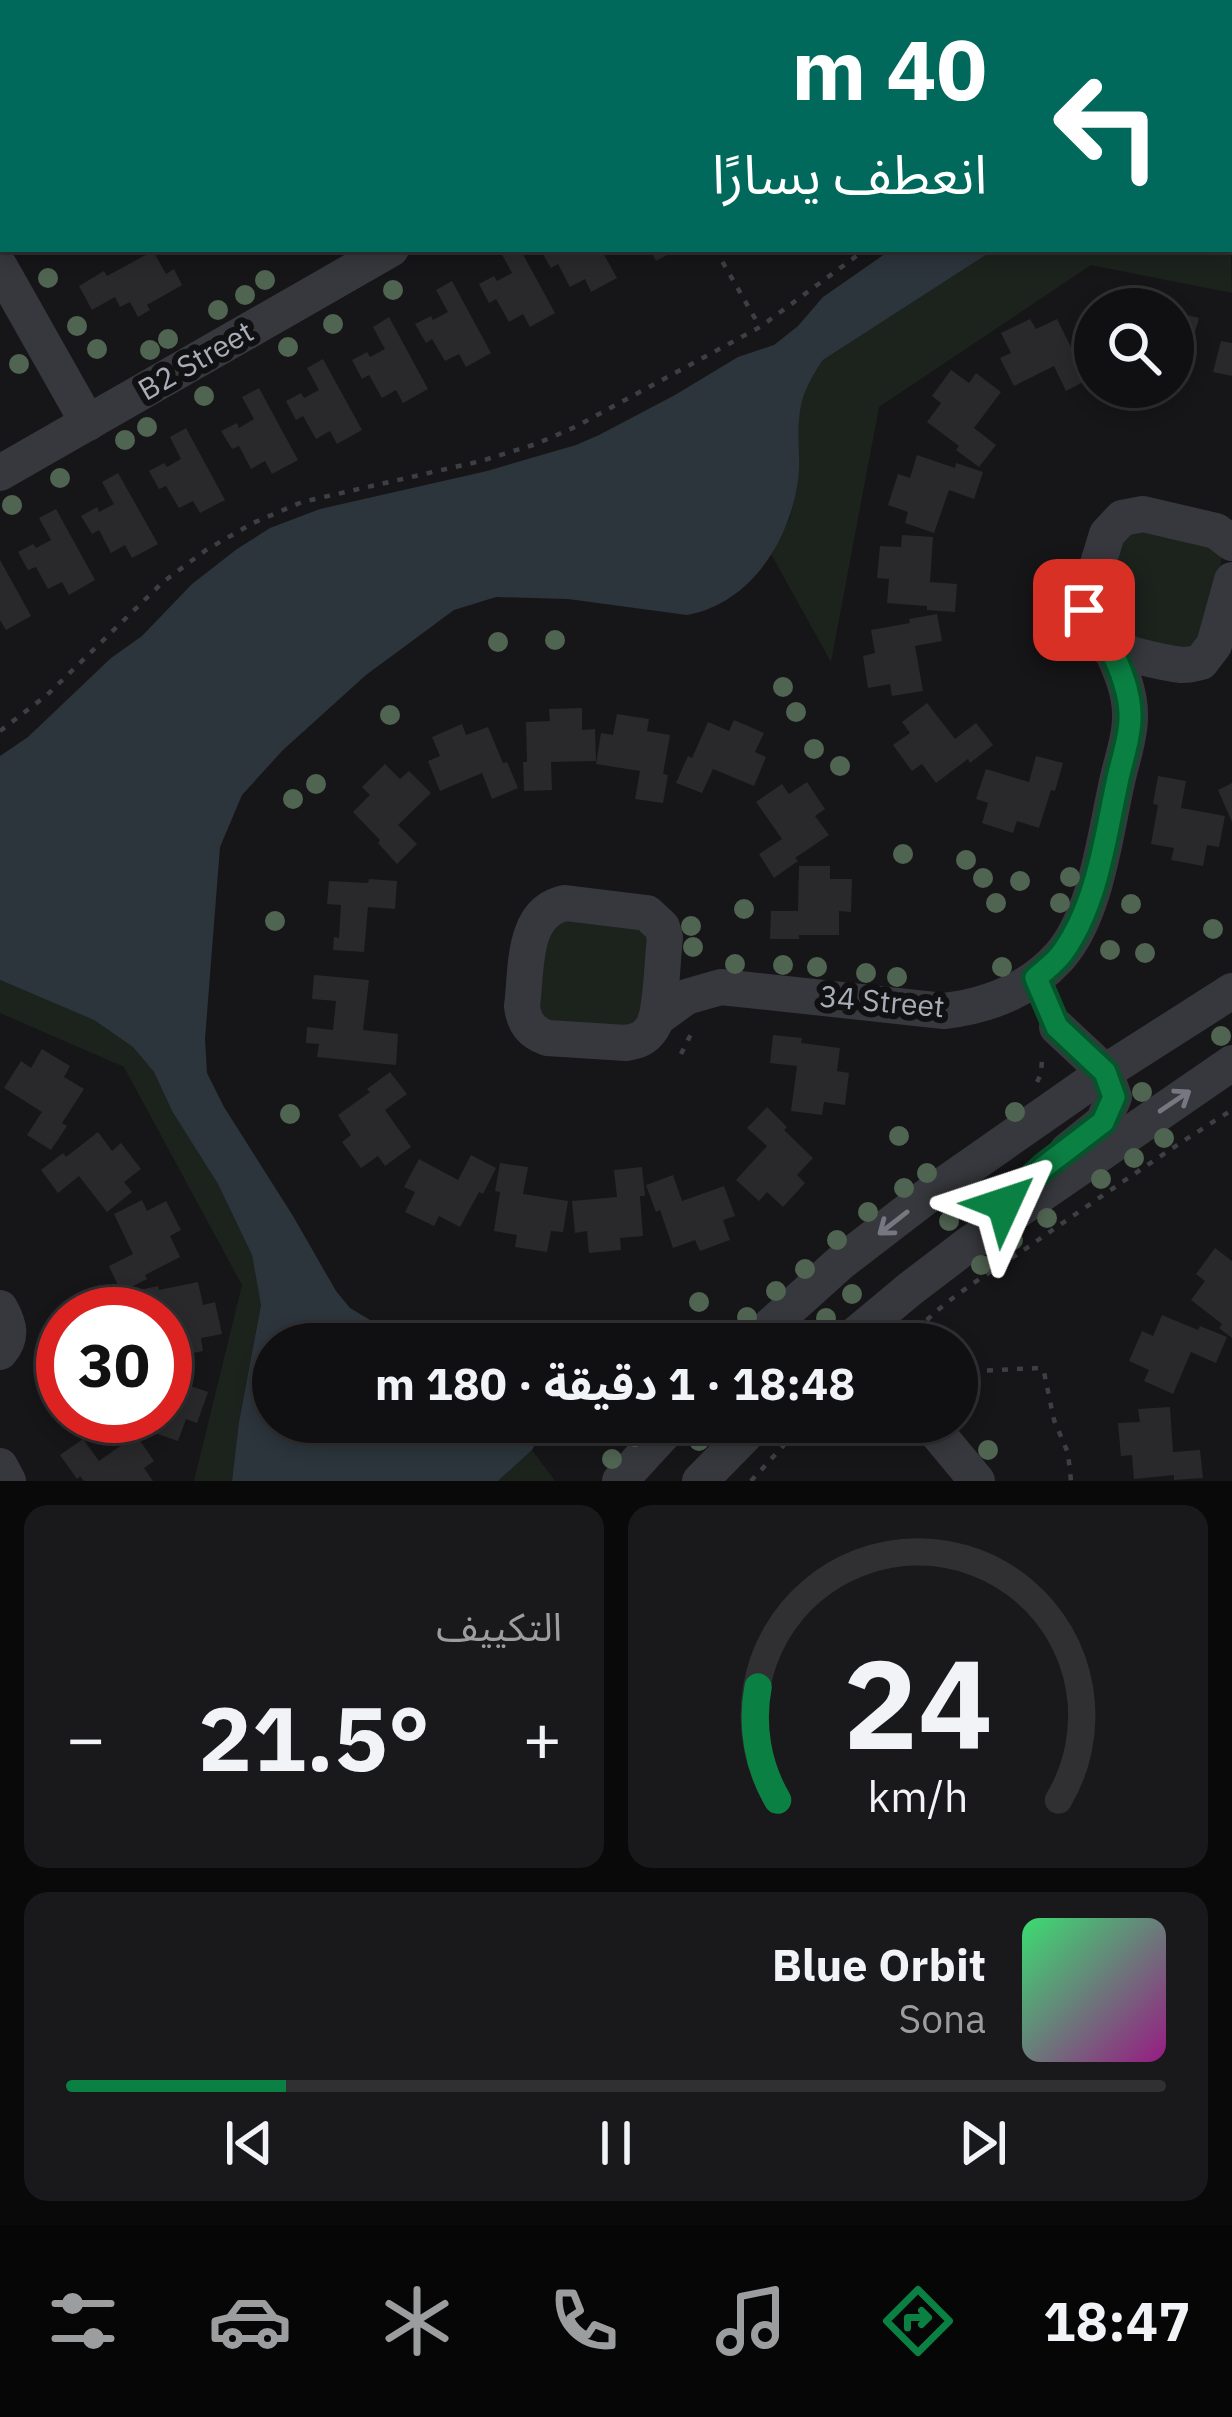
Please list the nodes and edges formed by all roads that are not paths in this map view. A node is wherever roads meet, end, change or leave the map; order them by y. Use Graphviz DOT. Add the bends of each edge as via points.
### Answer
graph roads {
  1 [pos="386,252"];
  2 [pos="0,267"];
  3 [pos="88,423"];
  4 [pos="0,473"];
  5 [pos="1232,544"];
  6 [pos="1232,580"];
  7 [pos="1110,647"];
  8 [pos="1180,664"];
  9 [pos="1130,719"];
  10 [pos="664,938"];
  11 [pos="1036,978"];
  12 [pos="722,987"];
  13 [pos="1232,991"];
  14 [pos="656,1018"];
  15 [pos="1050,1042"];
  16 [pos="1232,1063"];
  17 [pos="1105,1072"];
  18 [pos="1036,1106"];
  19 [pos="969,1244"];
  20 [pos="0,1308"];
  21 [pos="774,1323"];
  22 [pos="875,1323"];
  23 [pos="0,1352"];
  24 [pos="655,1443"];
  25 [pos="737,1443"];
  26 [pos="945,1443"];
  27 [pos="0,1466"];
  28 [pos="8,1481"];
  29 [pos="620,1481"];
  30 [pos="700,1481"];
  31 [pos="977,1481"];
  1 -- 3 [label="street, B2 Street"];
  2 -- 3 [label="street"];
  3 -- 4 [label="street, B2 Street"];
  5 -- 7 [label="street" via="1216,531 1143,514 1113,525 1082,620 1090,638"];
  6 -- 8 [label="street" via="1209,654"];
  7 -- 8 [label="street"];
  7 -- 9 [label="street"];
  8 -- 9 [label="street"];
  9 -- 11 [label="street" via="1089,898 1060,956"];
  10 -- 12 [label="street, 34 Street" via="688,968"];
  10 -- 14 [label="street"];
  10 -- 14 [label="street, 34 Street" via="647,914 554,906 532,931 522,1006 529,1027 547,1038 626,1043 646,1036"];
  11 -- 12 [label="street, 34 Street" via="977,1007 944,1010"];
  11 -- 15 [label="street"];
  12 -- 14 [label="street, 34 Street" via="686,997"];
  13 -- 17 [label="street"];
  15 -- 17 [label="street"];
  15 -- 18 [label="street" via="1055,1082"];
  19 -- 16 [label="street, one-way"];
  17 -- 18 [label="street"];
  17 -- 19 [label="street" via="1114,1097 1103,1122 1023,1185"];
  18 -- 21 [label="street, one-way"];
  19 -- 22 [label="street"];
  20 -- 23 [label="street" via="9,1327"];
  24 -- 29 [label="street"];
  25 -- 30 [label="street"];
  26 -- 31 [label="street"];
  27 -- 28 [label="street"];
}
